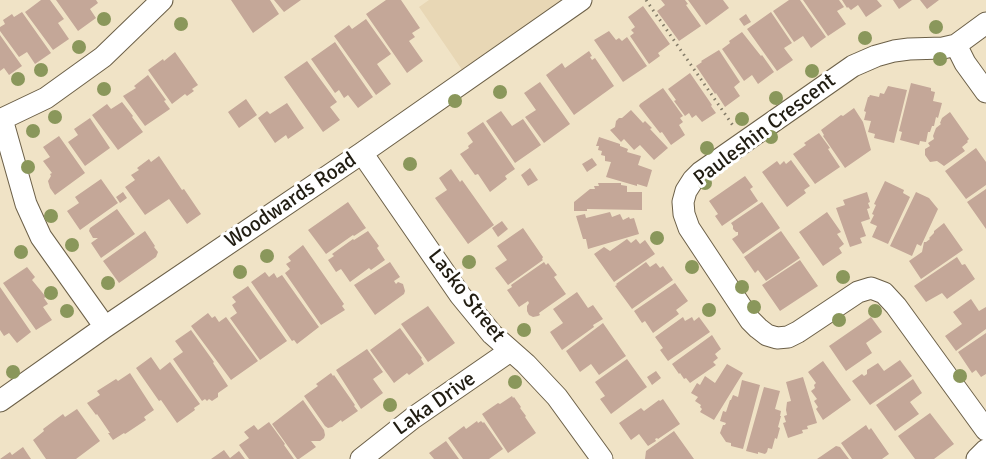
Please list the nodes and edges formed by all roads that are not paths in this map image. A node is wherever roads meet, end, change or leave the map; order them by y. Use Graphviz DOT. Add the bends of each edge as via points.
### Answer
graph roads {
  1 [pos="162,0"];
  2 [pos="581,0"];
  3 [pos="986,23"];
  4 [pos="956,45"];
  5 [pos="986,92"];
  6 [pos="1,119"];
  7 [pos="362,153"];
  8 [pos="105,327"];
  9 [pos="510,351"];
  10 [pos="0,401"];
  11 [pos="986,430"];
  12 [pos="986,450"];
  13 [pos="361,459"];
  14 [pos="602,459"];
  15 [pos="977,459"];
  1 -- 6 [label="street" via="103,57 46,98"];
  2 -- 7 [label="street, Woodwards Road"];
  3 -- 4 [label="street"];
  4 -- 5 [label="street"];
  4 -- 11 [label="street, Pauleshin Crescent" via="894,51 853,66 713,164 693,180 683,202 689,228 750,320 767,335 788,337 858,292 871,288 884,293"];
  6 -- 8 [label="street" via="26,204 41,237"];
  7 -- 8 [label="street, Woodwards Road"];
  7 -- 9 [label="street, Lasko Street" via="460,294"];
  8 -- 10 [label="street, Woodwards Road"];
  9 -- 13 [label="street, Laka Drive"];
  9 -- 14 [label="street, Lasko Street" via="557,397"];
  12 -- 15 [label="street"];
}
